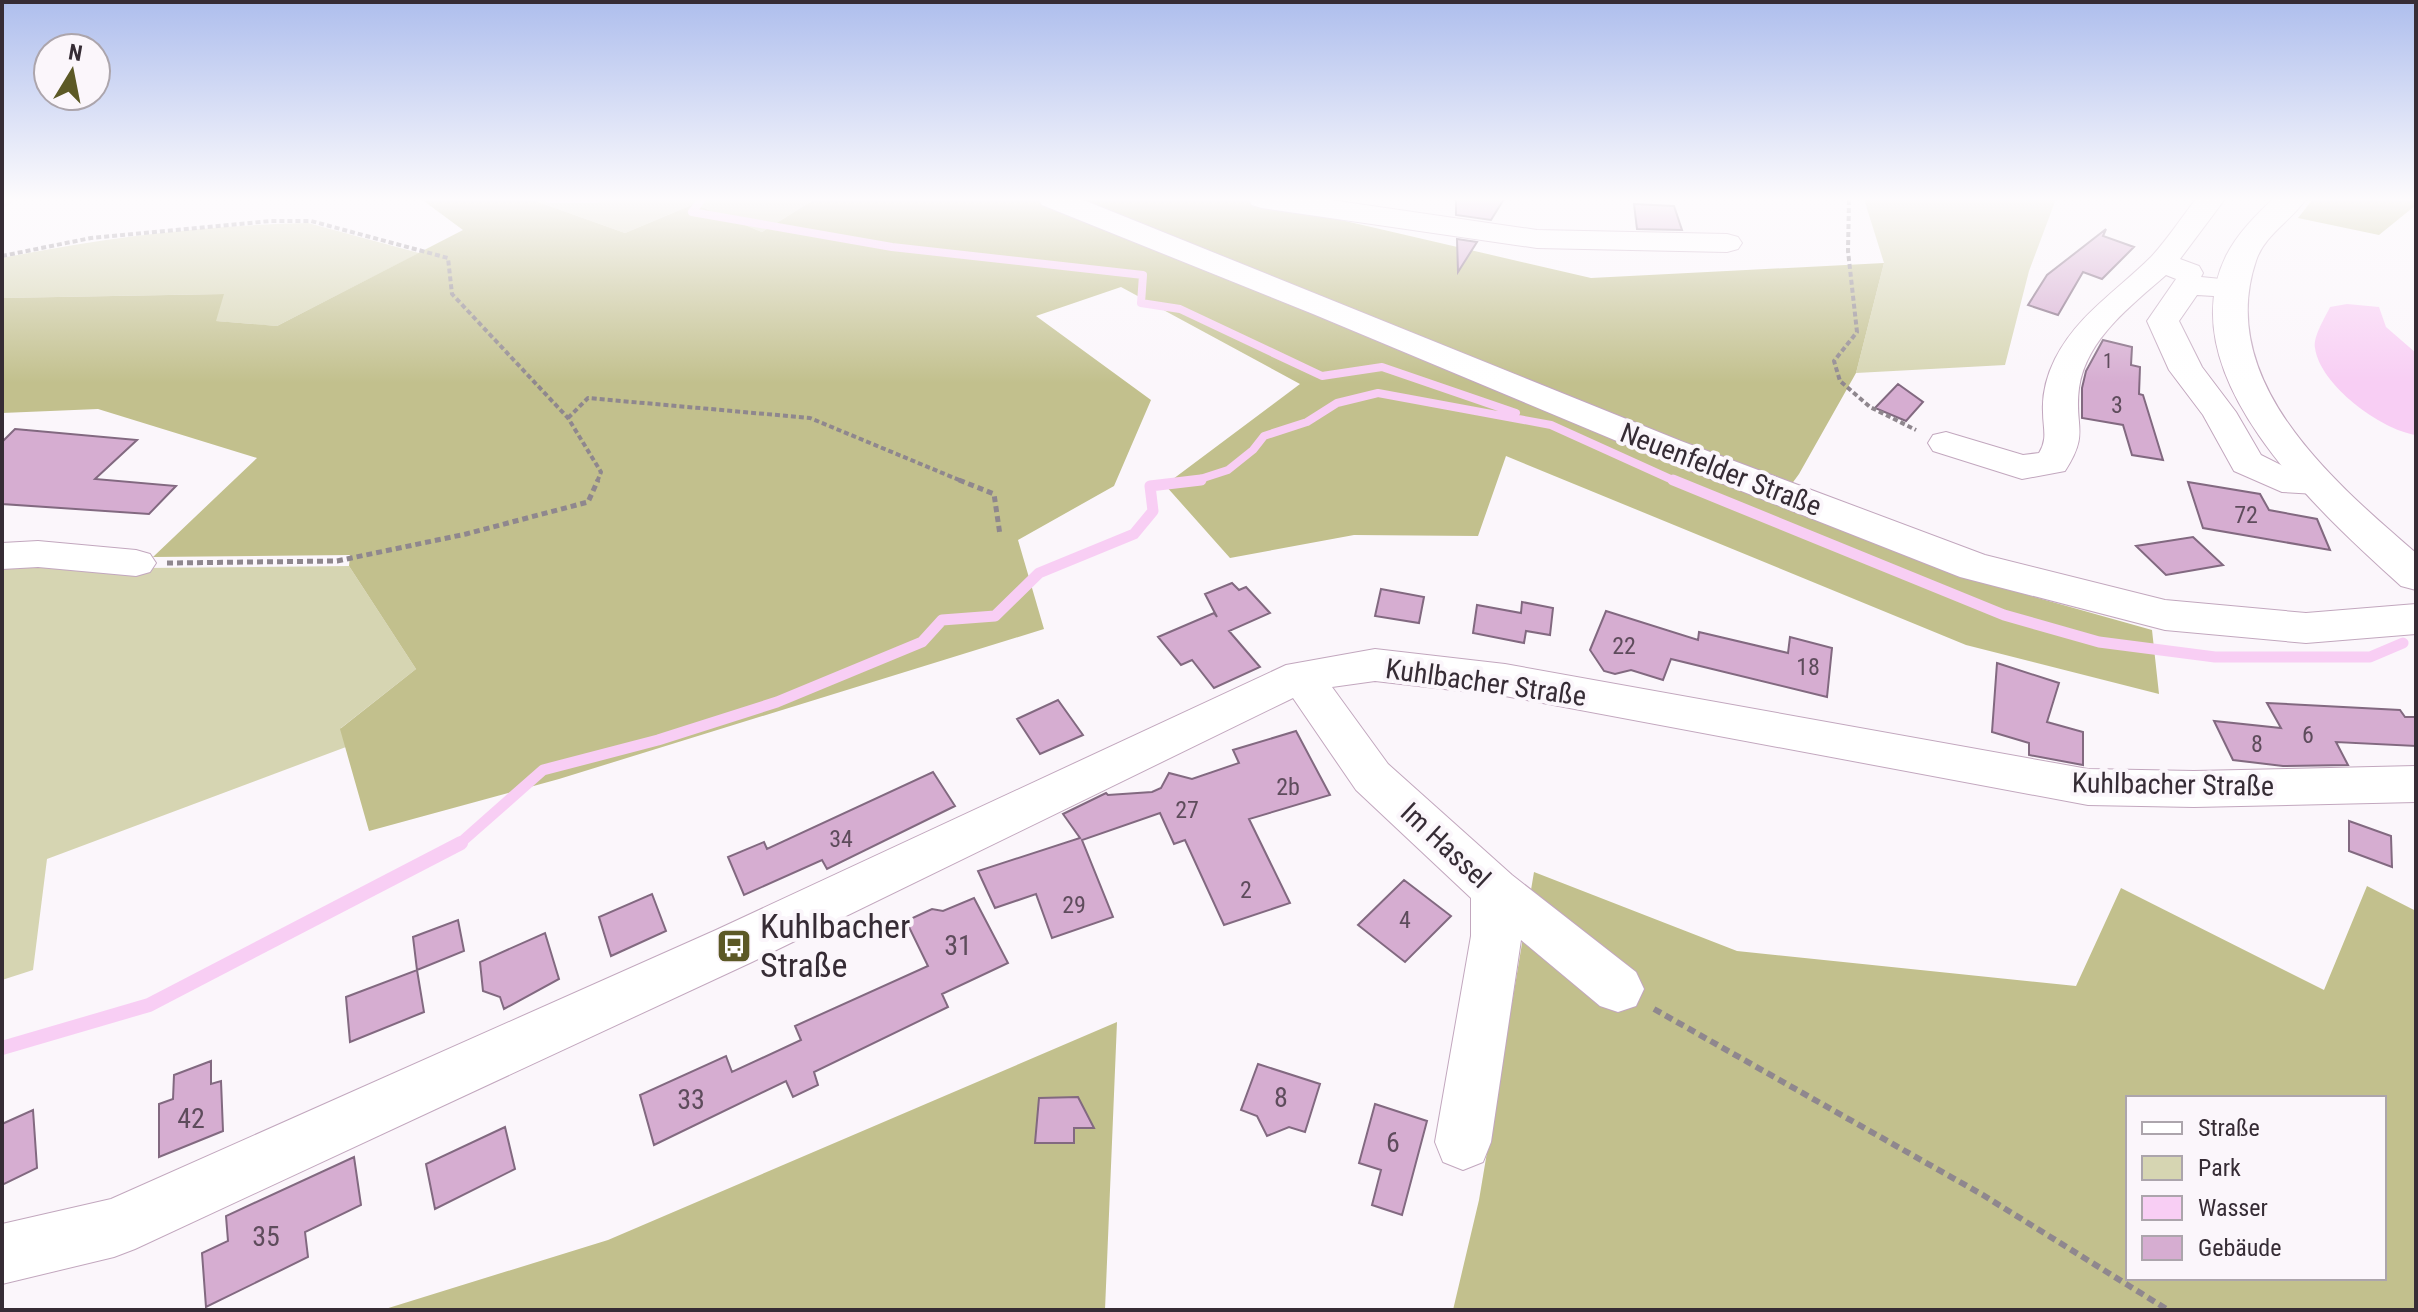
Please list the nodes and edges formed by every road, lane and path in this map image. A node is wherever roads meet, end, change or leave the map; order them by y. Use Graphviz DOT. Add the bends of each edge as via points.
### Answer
graph roads {
  1 [pos="448,260"];
  2 [pos="1207,260"];
  3 [pos="1849,260"];
  4 [pos="2164,260"];
  5 [pos="2240,260"];
  6 [pos="2162,263"];
  7 [pos="2230,288"];
  8 [pos="568,418"];
  9 [pos="1946,443"];
  10 [pos="2316,482"];
  11 [pos="1000,535"];
  12 [pos="2,556"];
  13 [pos="136,563"];
  14 [pos="2416,576"];
  15 [pos="2416,619"];
  16 [pos="1301,676"];
  17 [pos="2416,784"];
  18 [pos="1495,890"];
  19 [pos="1618,989"];
  20 [pos="1463,1142"];
  21 [pos="2,1254"];
  22 [pos="2168,1310"];
  1 -- 8 [label="path" via="452,294"];
  2 -- 15 [label="main road, Neuenfelder Straße" via="1668,449 1975,567 2165,615 2306,628"];
  3 -- 9 [label="path" via="1857,332 1834,361 1840,381 1870,407"];
  4 -- 6 [label="street"];
  5 -- 7 [label="main road"];
  6 -- 7 [label="street"];
  6 -- 9 [label="street" via="2086,332 2061,386 2058,415 2064,441 2052,463 2022,467"];
  7 -- 10 [label="main road" via="2231,327 2256,403"];
  7 -- 10 [label="street" via="2188,285 2163,321 2186,370 2219,412 2247,463 2282,480"];
  8 -- 11 [label="path" via="588,398 810,418 994,494"];
  8 -- 13 [label="path" via="601,472 588,502 337,561"];
  10 -- 14 [label="main road"];
  12 -- 13 [label="street"];
  16 -- 17 [label="street, Kuhlbacher Straße" via="1375,665 1505,680 2088,787"];
  16 -- 18 [label="street, Im Hassel" via="1372,777"];
  16 -- 21 [label="street, Kuhlbacher Straße" via="734,946 114,1228"];
  18 -- 19 [label="street, Im Hassel"];
  18 -- 20 [label="street" via="1496,936"];
  19 -- 22 [label="path" via="1983,1195"];
}
